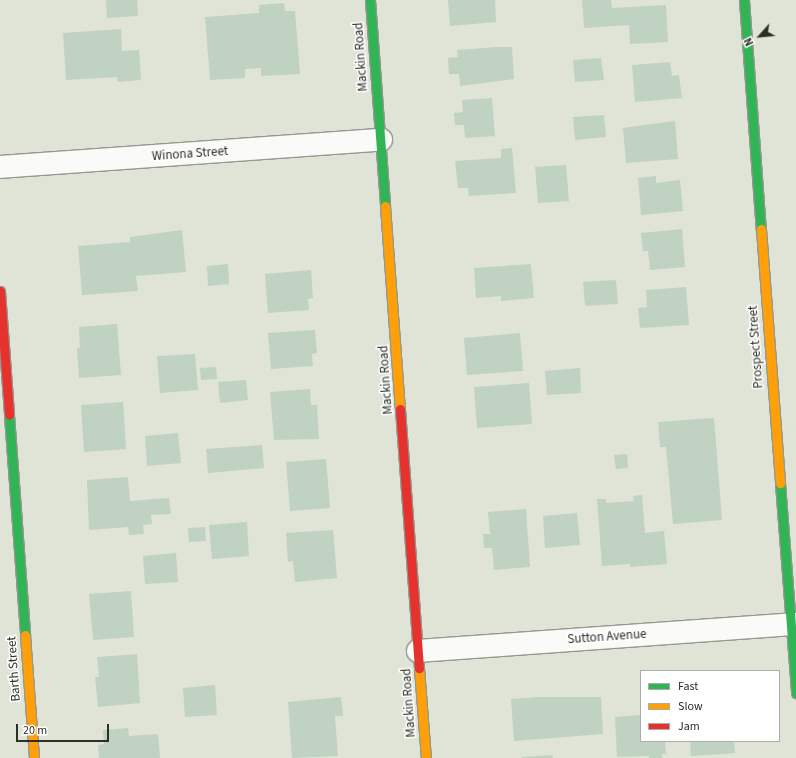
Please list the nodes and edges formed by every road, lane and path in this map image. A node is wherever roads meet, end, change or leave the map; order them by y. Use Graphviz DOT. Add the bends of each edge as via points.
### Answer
graph roads {
  1 [pos="370,0"];
  2 [pos="744,0"];
  3 [pos="381,140"];
  4 [pos="0,167"];
  5 [pos="0,291"];
  6 [pos="793,624"];
  7 [pos="418,651"];
  8 [pos="796,692"];
  9 [pos="34,758"];
  10 [pos="426,758"];
  1 -- 3 [label="street, Mackin Road"];
  2 -- 6 [label="street, Prospect Street"];
  3 -- 4 [label="street, Winona Street"];
  3 -- 7 [label="street, Mackin Road"];
  5 -- 9 [label="street, Barth Street"];
  6 -- 7 [label="street, Sutton Avenue"];
  6 -- 8 [label="street, Prospect Street"];
  7 -- 10 [label="street, Mackin Road"];
}
